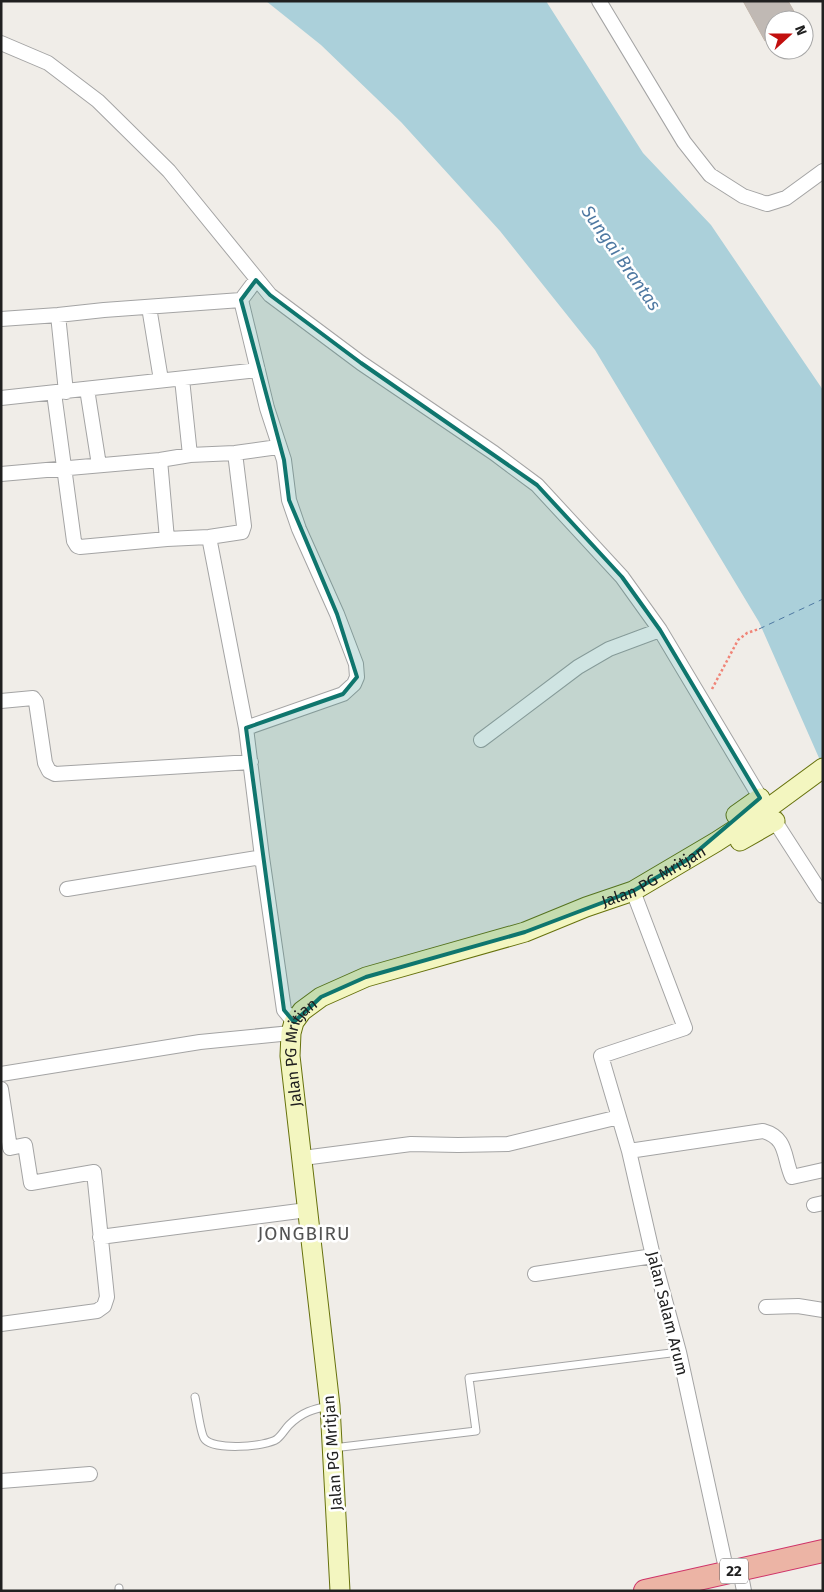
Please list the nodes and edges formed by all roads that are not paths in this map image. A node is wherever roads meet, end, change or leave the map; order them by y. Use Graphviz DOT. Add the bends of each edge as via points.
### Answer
graph roads {
  1 [pos="599,1"];
  2 [pos="1,43"];
  3 [pos="823,171"];
  4 [pos="256,280"];
  5 [pos="241,300"];
  6 [pos="150,307"];
  7 [pos="58,315"];
  8 [pos="1,319"];
  9 [pos="258,370"];
  10 [pos="182,378"];
  11 [pos="160,380"];
  12 [pos="87,390"];
  13 [pos="60,392"];
  14 [pos="1,398"];
  15 [pos="278,447"];
  16 [pos="235,452"];
  17 [pos="190,455"];
  18 [pos="160,460"];
  19 [pos="99,465"];
  20 [pos="66,468"];
  21 [pos="1,474"];
  22 [pos="209,537"];
  23 [pos="167,539"];
  24 [pos="660,630"];
  25 [pos="1,701"];
  26 [pos="246,728"];
  27 [pos="480,740"];
  28 [pos="250,762"];
  29 [pos="823,768"];
  30 [pos="768,809"];
  31 [pos="262,857"];
  32 [pos="67,889"];
  33 [pos="633,891"];
  34 [pos="823,896"];
  35 [pos="292,1027"];
  36 [pos="1,1074"];
  37 [pos="1,1089"];
  38 [pos="619,1117"];
  39 [pos="629,1151"];
  40 [pos="303,1158"];
  41 [pos="823,1170"];
  42 [pos="307,1210"];
  43 [pos="100,1236"];
  44 [pos="653,1256"];
  45 [pos="535,1274"];
  46 [pos="766,1307"];
  47 [pos="823,1310"];
  48 [pos="1,1324"];
  49 [pos="679,1352"];
  50 [pos="195,1396"];
  51 [pos="330,1406"];
  52 [pos="332,1449"];
  53 [pos="90,1474"];
  54 [pos="1,1481"];
  55 [pos="823,1551"];
  56 [pos="737,1578"];
  57 [pos="340,1591"];
  58 [pos="645,1591"];
  1 -- 3 [label="street" via="684,142 710,175 743,196 767,204 786,198"];
  2 -- 4 [label="street" via="48,62 98,101 169,171"];
  4 -- 5 [label="street"];
  4 -- 24 [label="street" via="270,295 361,363 537,485 622,577"];
  5 -- 6 [label="street"];
  5 -- 9 [label="street"];
  6 -- 7 [label="street"];
  6 -- 11 [label="street"];
  7 -- 8 [label="street"];
  7 -- 13 [label="street"];
  9 -- 10 [label="street"];
  9 -- 15 [label="street"];
  10 -- 11 [label="street"];
  10 -- 17 [label="street"];
  11 -- 12 [label="street"];
  12 -- 13 [label="street"];
  12 -- 19 [label="street"];
  13 -- 14 [label="street"];
  13 -- 20 [label="street"];
  15 -- 16 [label="street"];
  15 -- 26 [label="street" via="284,460 289,500 337,614 356,664 357,677 343,694"];
  16 -- 17 [label="street"];
  16 -- 22 [label="street" via="244,526 238,534"];
  17 -- 18 [label="street"];
  18 -- 19 [label="street"];
  18 -- 23 [label="street"];
  19 -- 20 [label="street"];
  20 -- 21 [label="street"];
  20 -- 23 [label="street" via="77,546"];
  22 -- 23 [label="street"];
  22 -- 26 [label="street"];
  24 -- 27 [label="street" via="609,648 578,667"];
  24 -- 30 [label="street"];
  25 -- 28 [label="street" via="34,698 45,763 55,774"];
  26 -- 28 [label="street"];
  28 -- 31 [label="street"];
  29 -- 30 [label="main road, Jalan PG Mritjan"];
  30 -- 33 [label="main road, Jalan PG Mritjan"];
  30 -- 34 [label="street"];
  31 -- 32 [label="street"];
  31 -- 35 [label="street" via="284,1010"];
  33 -- 35 [label="main road, Jalan PG Mritjan" via="525,932 366,977 321,997 302,1011"];
  33 -- 38 [label="street, Jalan Salam Arum" via="686,1028 601,1056"];
  35 -- 36 [label="street"];
  35 -- 40 [label="main road, Jalan PG Mritjan" via="290,1056"];
  37 -- 43 [label="street" via="10,1148 25,1145 31,1183 94,1172"];
  38 -- 39 [label="street, Jalan Salam Arum"];
  38 -- 40 [label="street" via="508,1144 411,1144"];
  39 -- 41 [label="street" via="763,1131 780,1140 792,1177"];
  39 -- 44 [label="street, Jalan Salam Arum"];
  40 -- 42 [label="main road, Jalan PG Mritjan"];
  42 -- 43 [label="street"];
  42 -- 51 [label="main road, Jalan PG Mritjan"];
  43 -- 48 [label="street" via="107,1297 104,1306 97,1311"];
  44 -- 45 [label="street"];
  44 -- 49 [label="street, Jalan Salam Arum"];
  46 -- 47 [label="street" via="798,1306"];
  49 -- 52 [label="lane" via="469,1378 476,1431"];
  49 -- 56 [label="street, Jalan Salam Arum"];
  50 -- 51 [label="lane" via="204,1438 210,1444 222,1446 268,1444 302,1413"];
  51 -- 52 [label="main road, Jalan PG Mritjan"];
  52 -- 57 [label="main road, Jalan PG Mritjan"];
  53 -- 54 [label="street"];
  55 -- 56 [label="highway, 22"];
  56 -- 58 [label="highway, 22"];
}
